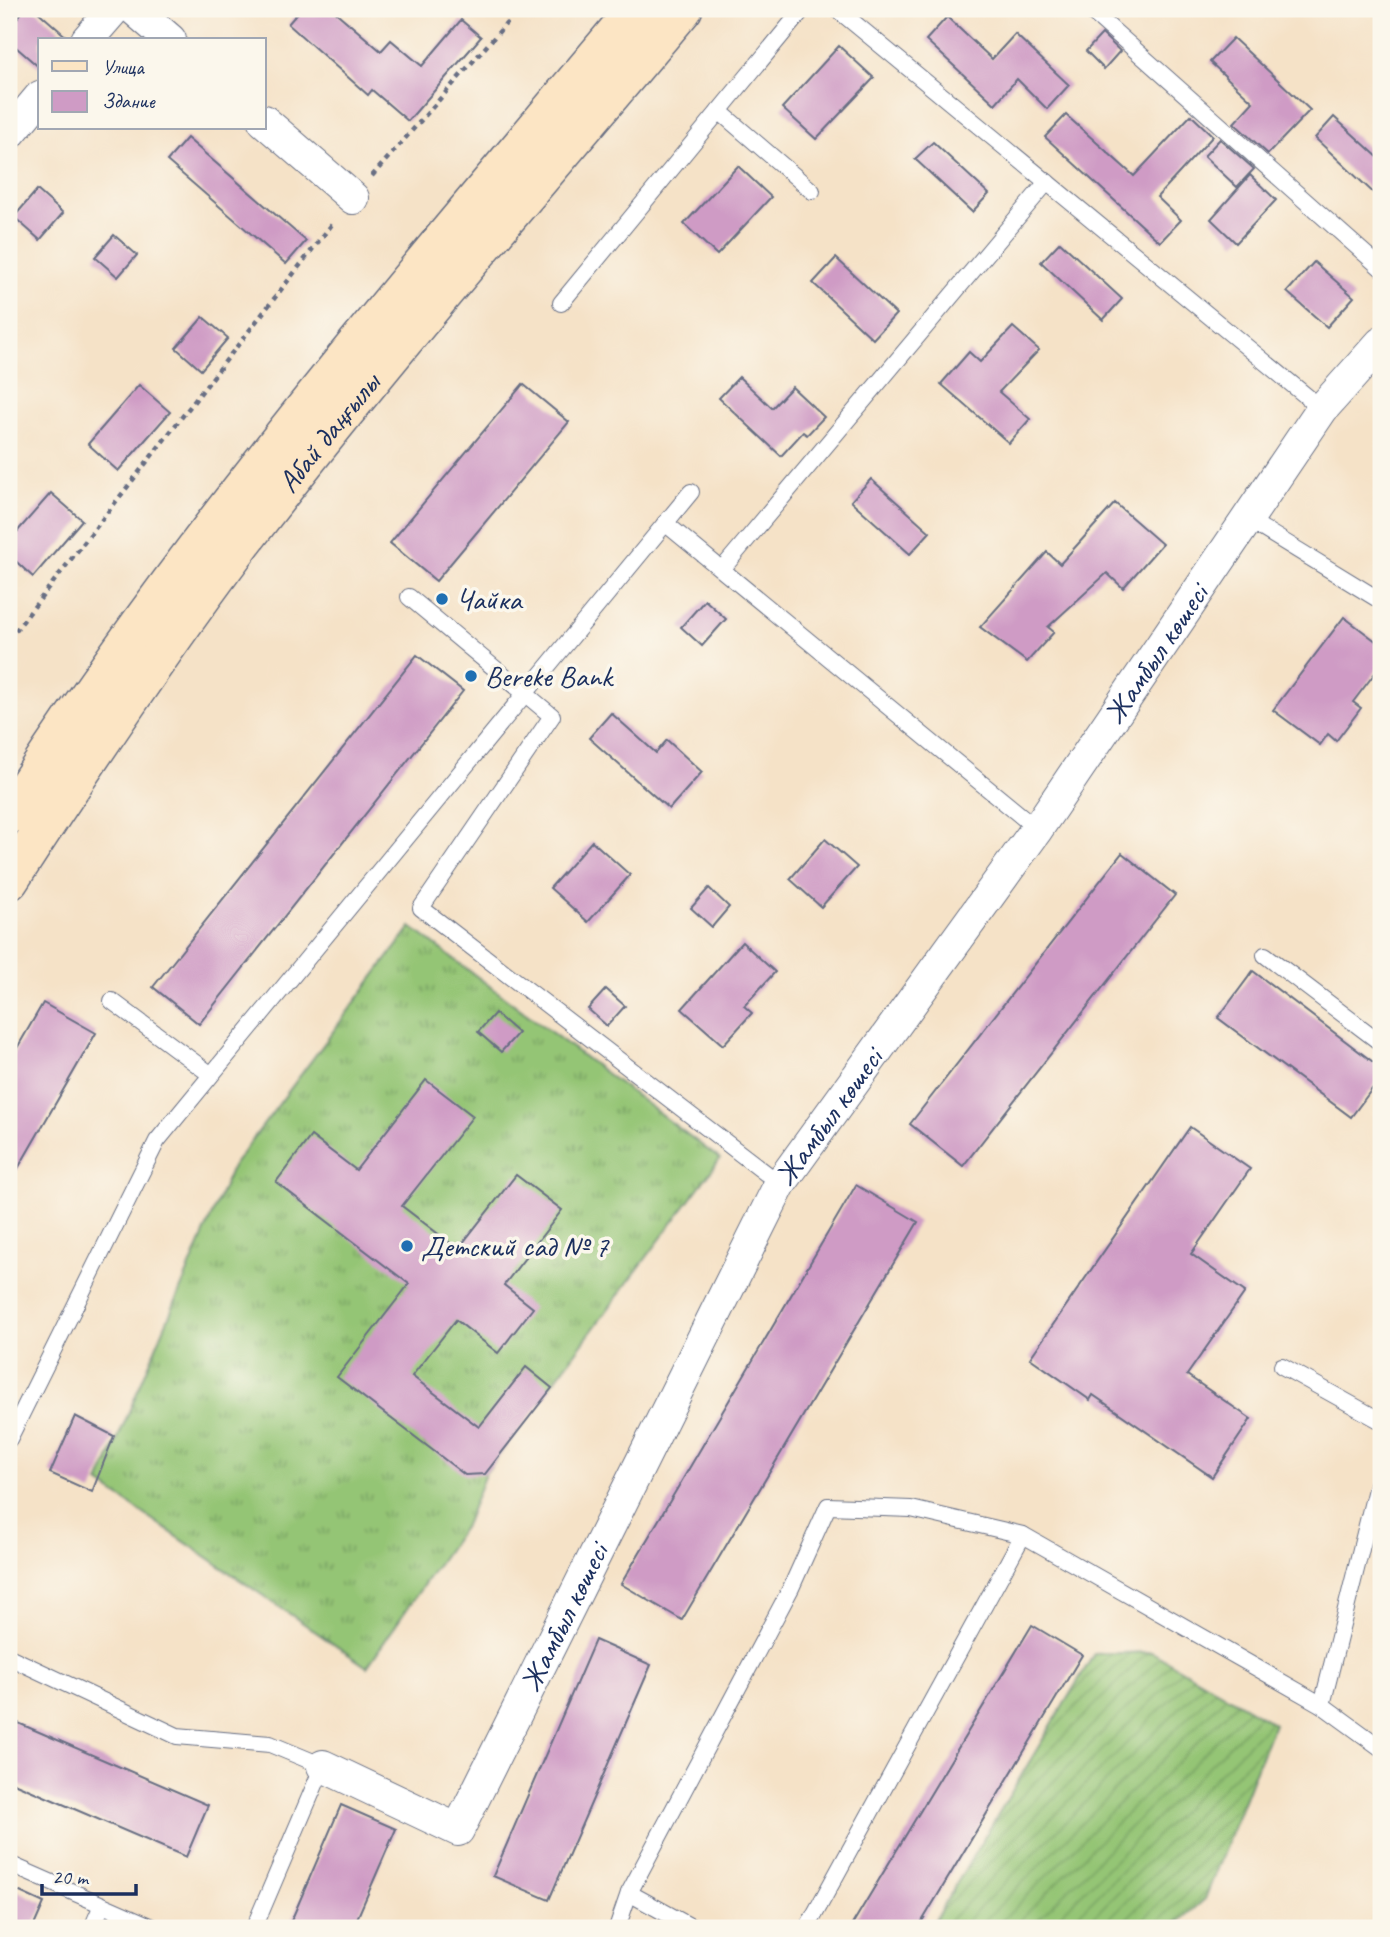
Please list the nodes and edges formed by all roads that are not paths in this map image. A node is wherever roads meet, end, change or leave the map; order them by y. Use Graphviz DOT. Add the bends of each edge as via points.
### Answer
graph roads {
  1 [pos="114,9"];
  2 [pos="134,9"];
  3 [pos="636,9"];
  4 [pos="682,9"];
  5 [pos="803,9"];
  6 [pos="837,9"];
  7 [pos="1089,9"];
  8 [pos="90,38"];
  9 [pos="168,38"];
  10 [pos="38,99"];
  11 [pos="719,111"];
  12 [pos="266,123"];
  13 [pos="9,134"];
  14 [pos="1048,182"];
  15 [pos="813,191"];
  16 [pos="353,198"];
  17 [pos="1381,268"];
  18 [pos="561,303"];
  19 [pos="1381,343"];
  20 [pos="1322,409"];
  21 [pos="691,492"];
  22 [pos="1247,519"];
  23 [pos="666,523"];
  24 [pos="723,568"];
  25 [pos="409,597"];
  26 [pos="1381,601"];
  27 [pos="524,694"];
  28 [pos="9,815"];
  29 [pos="1037,829"];
  30 [pos="9,881"];
  31 [pos="1265,955"];
  32 [pos="112,1001"];
  33 [pos="1381,1043"];
  34 [pos="210,1074"];
  35 [pos="780,1184"];
  36 [pos="1282,1366"];
  37 [pos="1381,1421"];
  38 [pos="9,1439"];
  39 [pos="1381,1469"];
  40 [pos="1023,1535"];
  41 [pos="9,1657"];
  42 [pos="1322,1705"];
  43 [pos="1381,1748"];
  44 [pos="323,1766"];
  45 [pos="9,1864"];
  46 [pos="629,1893"];
  47 [pos="102,1905"];
  48 [pos="92,1928"];
  49 [pos="155,1928"];
  50 [pos="254,1928"];
  51 [pos="617,1928"];
  52 [pos="693,1928"];
  53 [pos="807,1928"];
  1 -- 8 [label="street"];
  2 -- 9 [label="street"];
  3 -- 28 [label="main road, Абай даңғылы" via="210,527 64,730"];
  4 -- 30 [label="main road, Абай даңғылы" via="239,548 93,750"];
  5 -- 11 [label="lane"];
  6 -- 14 [label="lane"];
  7 -- 17 [label="lane"];
  10 -- 13 [label="street"];
  11 -- 15 [label="lane"];
  11 -- 18 [label="lane"];
  12 -- 16 [label="street"];
  14 -- 20 [label="lane"];
  14 -- 24 [label="lane"];
  19 -- 20 [label="street, Жамбыл көшесі"];
  20 -- 22 [label="street, Жамбыл көшесі"];
  21 -- 23 [label="lane"];
  22 -- 26 [label="lane"];
  22 -- 29 [label="street, Жамбыл көшесі"];
  23 -- 24 [label="lane"];
  23 -- 27 [label="lane"];
  24 -- 29 [label="lane"];
  25 -- 27 [label="lane"];
  27 -- 34 [label="lane"];
  27 -- 35 [label="lane" via="552,716 421,908"];
  29 -- 35 [label="street, Жамбыл көшесі"];
  31 -- 33 [label="lane"];
  32 -- 34 [label="lane"];
  34 -- 38 [label="lane" via="157,1141"];
  35 -- 44 [label="street, Жамбыл көшесі" via="458,1830"];
  36 -- 37 [label="lane"];
  39 -- 42 [label="lane"];
  40 -- 42 [label="lane"];
  40 -- 46 [label="lane" via="911,1509 828,1506 791,1588"];
  40 -- 53 [label="lane"];
  41 -- 44 [label="lane" via="177,1736 270,1744"];
  42 -- 43 [label="lane"];
  44 -- 50 [label="lane"];
  45 -- 47 [label="lane"];
  46 -- 51 [label="lane"];
  46 -- 52 [label="lane"];
  47 -- 48 [label="lane"];
  47 -- 49 [label="lane"];
}
